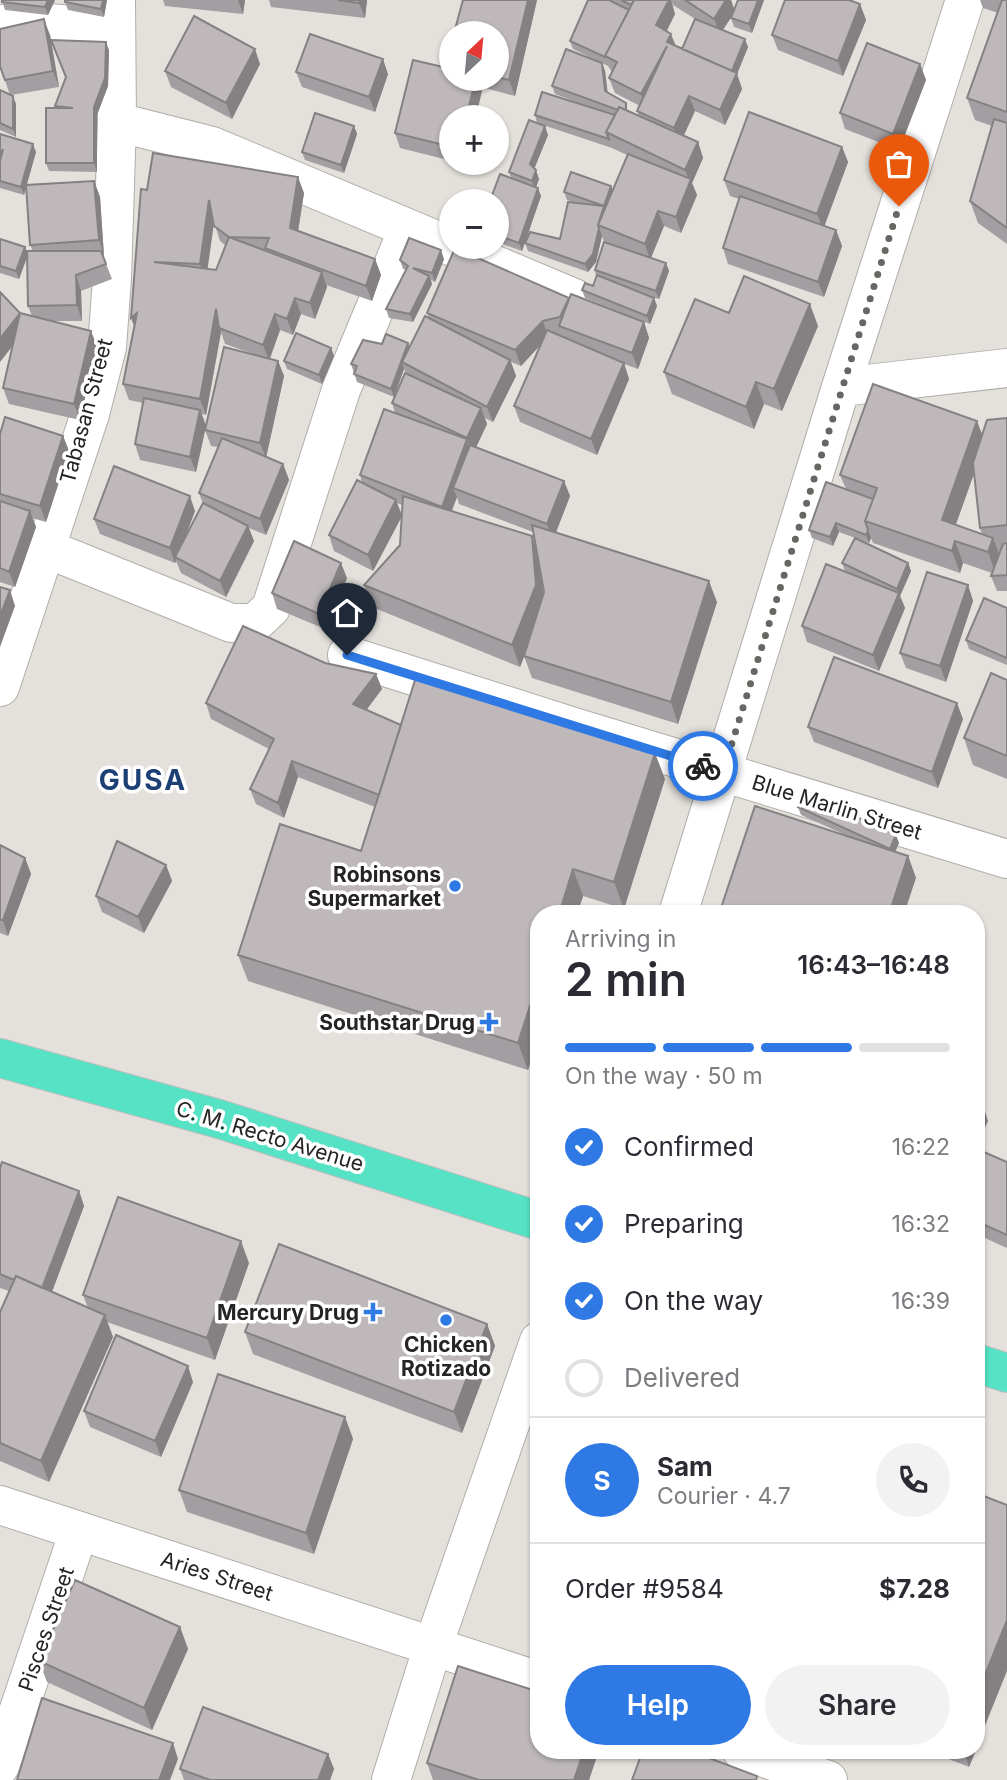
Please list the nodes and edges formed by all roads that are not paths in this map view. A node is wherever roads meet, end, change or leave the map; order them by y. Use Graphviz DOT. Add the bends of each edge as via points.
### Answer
graph roads {
  1 [pos="965,0"];
  2 [pos="115,15"];
  3 [pos="0,24"];
  4 [pos="117,122"];
  5 [pos="408,229"];
  6 [pos="574,298"];
  7 [pos="1007,368"];
  8 [pos="841,387"];
  9 [pos="45,548"];
  10 [pos="347,655"];
  11 [pos="1,683"];
  12 [pos="723,772"];
  13 [pos="1007,859"];
  14 [pos="681,905"];
  15 [pos="0,1058"];
  16 [pos="530,1218"];
  17 [pos="985,1366"];
  18 [pos="530,1367"];
  19 [pos="1007,1373"];
  20 [pos="0,1505"];
  21 [pos="79,1531"];
  22 [pos="433,1646"];
  23 [pos="530,1678"];
  24 [pos="766,1759"];
  25 [pos="0,1766"];
  26 [pos="819,1778"];
  27 [pos="391,1780"];
  1 -- 8 [label="street"];
  2 -- 3 [label="street" via="73,24"];
  2 -- 4 [label="street, Tabasan Street"];
  4 -- 5 [label="street" via="212,146"];
  4 -- 9 [label="street, Tabasan Street" via="107,347 90,414"];
  5 -- 6 [label="street"];
  5 -- 9 [label="street" via="341,390 271,608 255,623 231,623"];
  7 -- 8 [label="street"];
  8 -- 12 [label="street"];
  9 -- 11 [label="street, Tabasan Street"];
  10 -- 12 [label="street, Blue Marlin Street"];
  12 -- 13 [label="street, Blue Marlin Street"];
  12 -- 14 [label="street"];
  15 -- 16 [label="highway, C. M. Recto Avenue" via="219,1119"];
  17 -- 19 [label="highway"];
  18 -- 22 [label="street"];
  20 -- 21 [label="street, Aries Street"];
  21 -- 22 [label="street, Aries Street"];
  21 -- 25 [label="street, Pisces Street"];
  22 -- 23 [label="street, Aries Street"];
  22 -- 27 [label="street"];
  24 -- 26 [label="street"];
}
